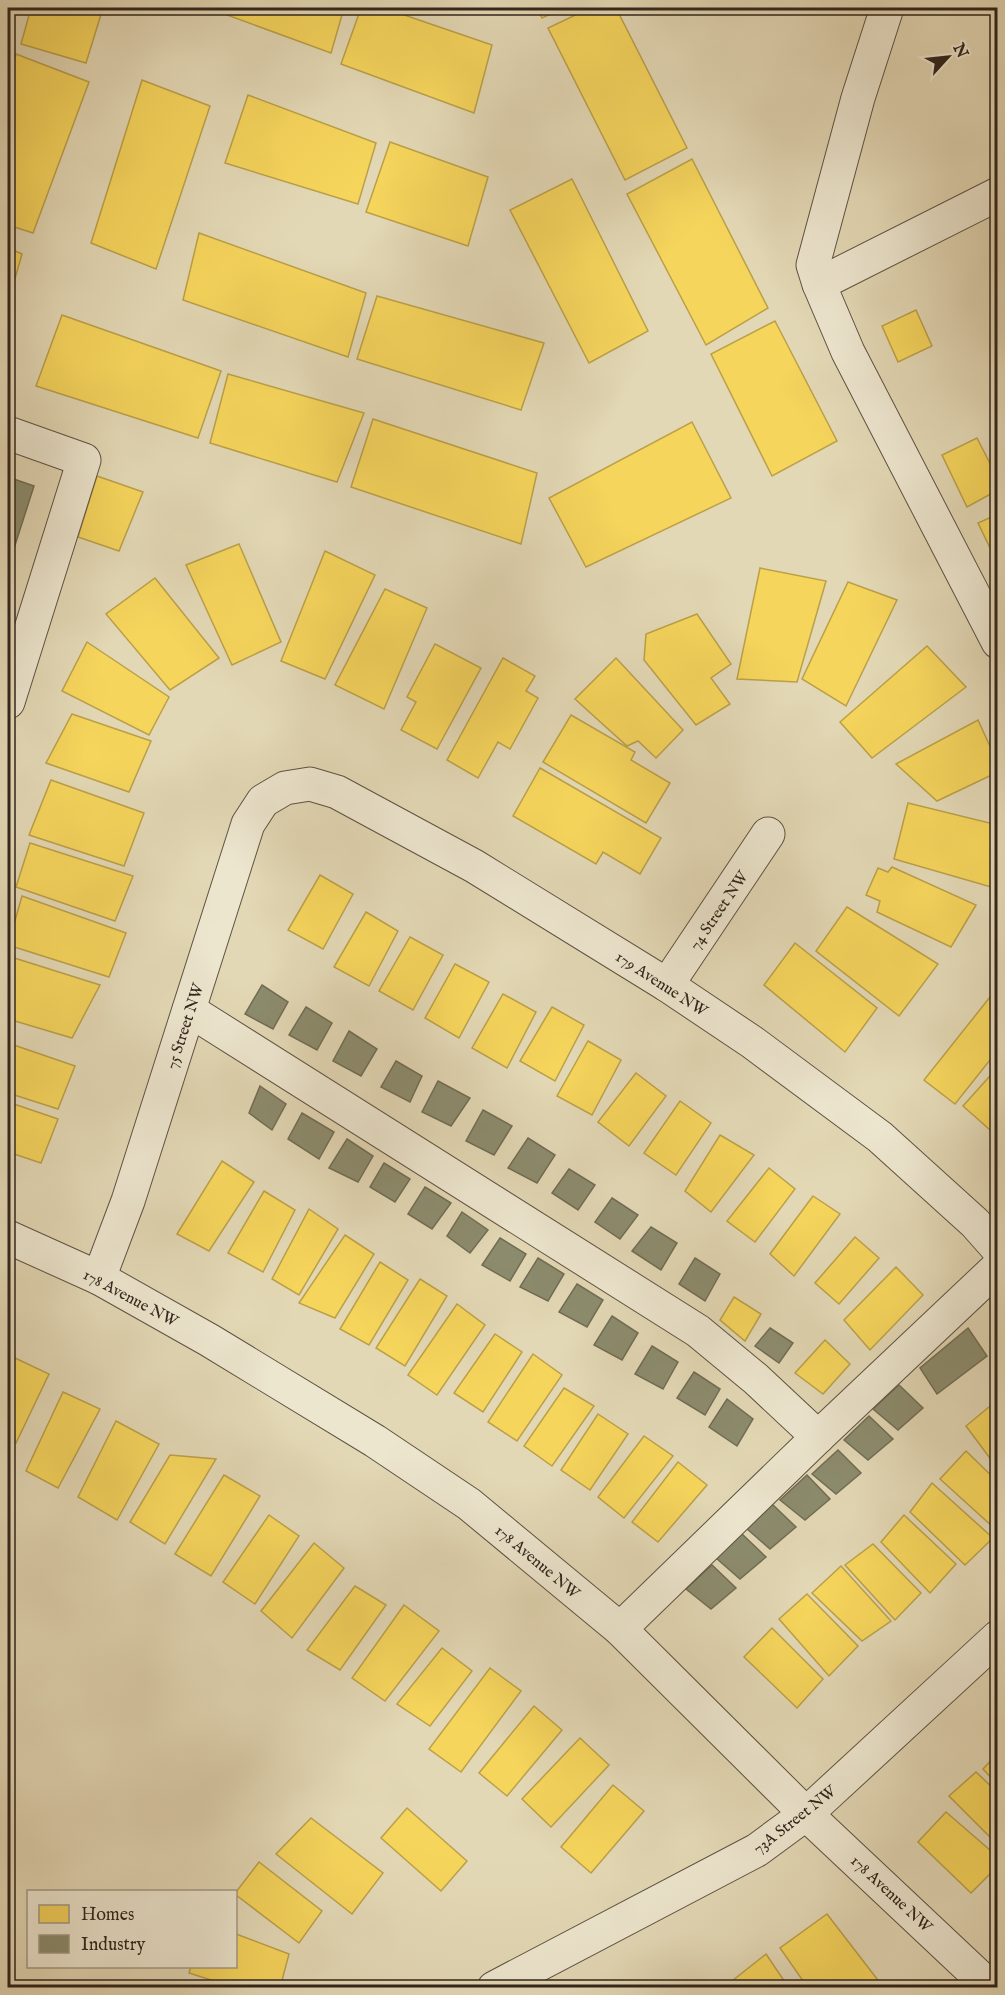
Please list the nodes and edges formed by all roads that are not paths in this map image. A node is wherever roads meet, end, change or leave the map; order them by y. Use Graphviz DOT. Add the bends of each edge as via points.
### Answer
graph roads {
  1 [pos="887,8"];
  2 [pos="998,194"];
  3 [pos="819,284"];
  4 [pos="8,433"];
  5 [pos="998,642"];
  6 [pos="8,702"];
  7 [pos="285,788"];
  8 [pos="768,834"];
  9 [pos="667,985"];
  10 [pos="189,1010"];
  11 [pos="8,1237"];
  12 [pos="998,1249"];
  13 [pos="998,1267"];
  14 [pos="99,1278"];
  15 [pos="818,1437"];
  16 [pos="620,1629"];
  17 [pos="998,1637"];
  18 [pos="806,1814"];
  19 [pos="990,1976"];
  20 [pos="494,1988"];
  1 -- 3 [label="street" via="813,265"];
  2 -- 3 [label="street"];
  3 -- 5 [label="street" via="848,352"];
  4 -- 6 [label="street" via="84,460"];
  7 -- 9 [label="street, 179 Avenue NW" via="310,784 337,792 474,866"];
  7 -- 10 [label="street, 75 Street NW" via="263,801 249,824"];
  8 -- 9 [label="street, 74 Street NW"];
  9 -- 12 [label="street, 179 Avenue NW" via="880,1137 975,1223"];
  10 -- 14 [label="street, 75 Street NW"];
  10 -- 15 [label="street" via="698,1331"];
  11 -- 14 [label="street, 178 Avenue NW"];
  13 -- 15 [label="street"];
  14 -- 16 [label="street, 178 Avenue NW" via="296,1391 469,1504"];
  15 -- 16 [label="street"];
  16 -- 18 [label="street, 178 Avenue NW"];
  17 -- 18 [label="street, 73A Street NW"];
  18 -- 19 [label="street, 178 Avenue NW"];
  18 -- 20 [label="street, 73A Street NW" via="757,1850"];
}
